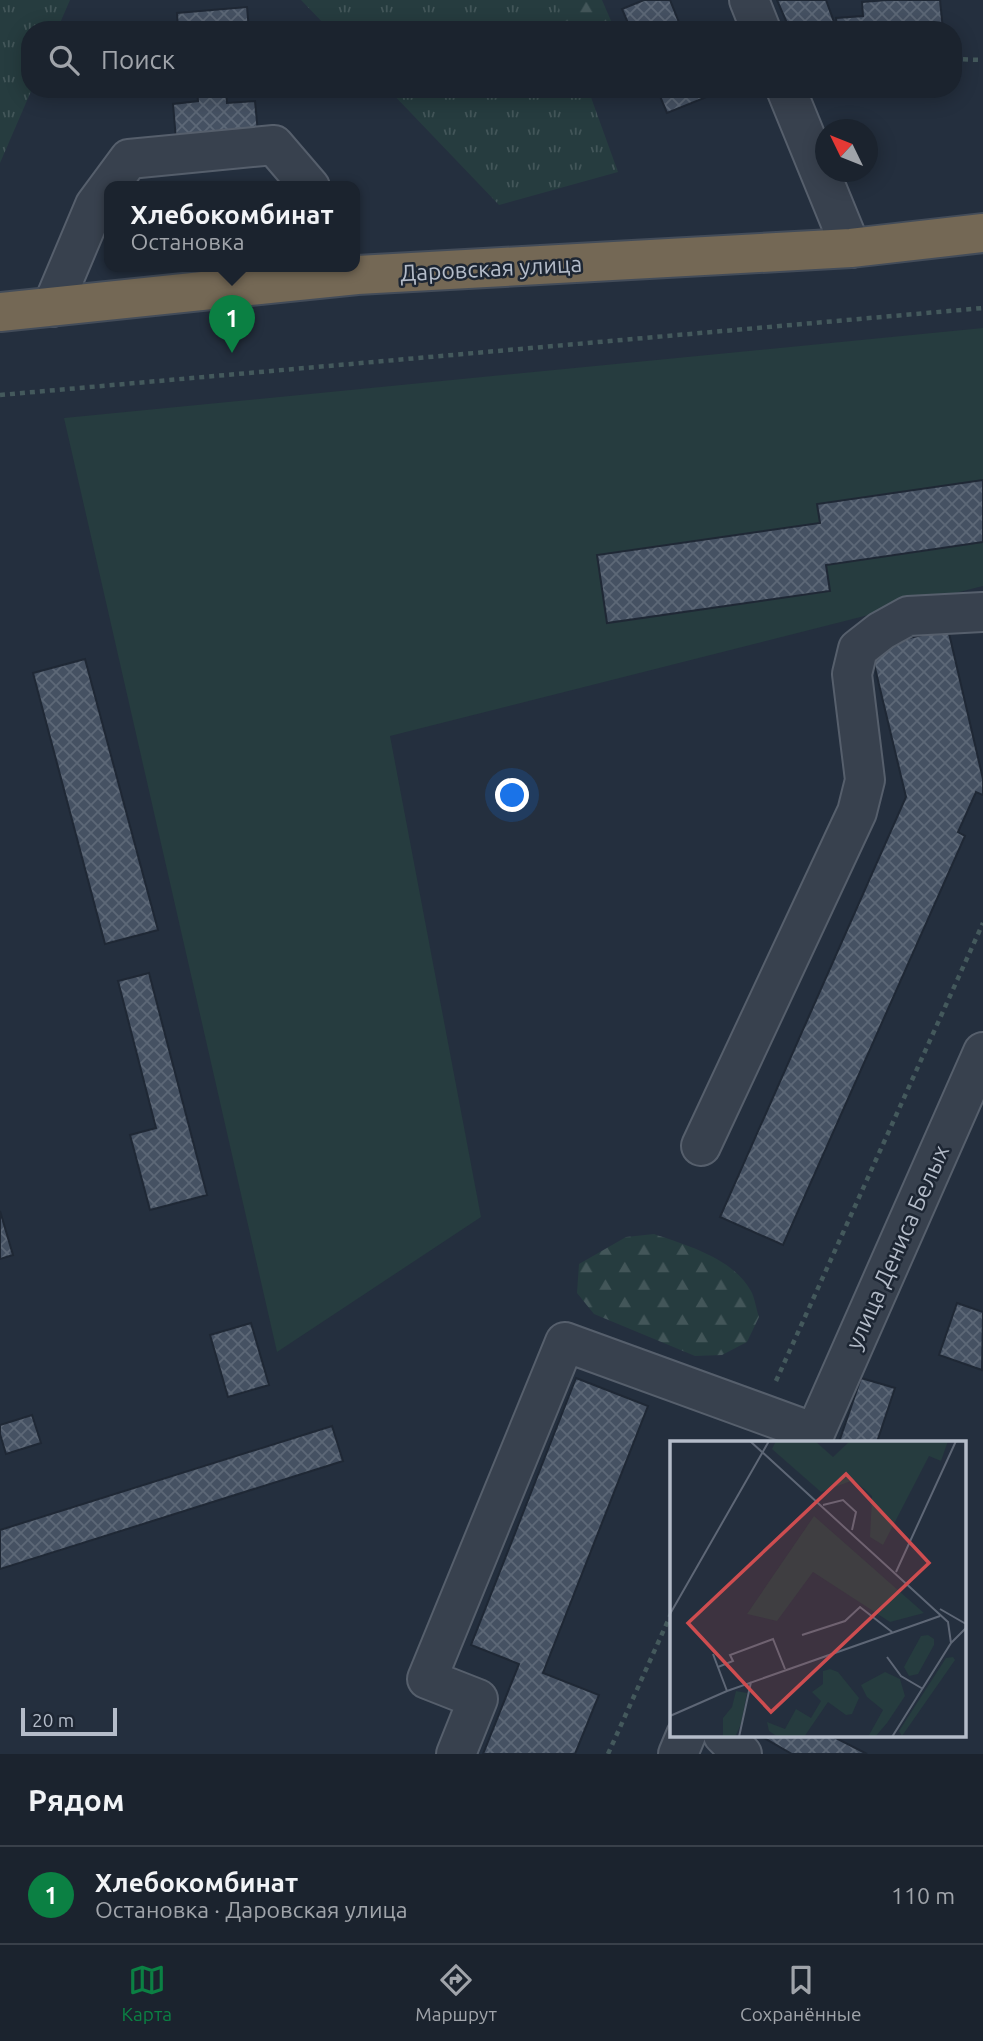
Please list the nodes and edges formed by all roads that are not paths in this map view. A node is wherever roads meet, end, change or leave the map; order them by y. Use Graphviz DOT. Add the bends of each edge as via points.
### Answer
graph roads {
  1 [pos="749,0"];
  2 [pos="757,21"];
  3 [pos="790,98"];
  4 [pos="113,181"];
  5 [pos="305,181"];
  6 [pos="104,193"];
  7 [pos="983,233"];
  8 [pos="851,248"];
  9 [pos="360,271"];
  10 [pos="347,272"];
  11 [pos="52,307"];
  12 [pos="0,312"];
  13 [pos="983,612"];
  14 [pos="983,1052"];
  15 [pos="701,1146"];
  16 [pos="813,1438"];
  17 [pos="686,1736"];
  18 [pos="724,1736"];
  19 [pos="456,1754"];
  20 [pos="678,1754"];
  21 [pos="742,1754"];
  1 -- 2 [label="street"];
  3 -- 8 [label="street"];
  4 -- 5 [label="street" via="129,159 274,145"];
  6 -- 11 [label="street"];
  7 -- 8 [label="highway, Даровская улица"];
  8 -- 9 [label="highway, Даровская улица"];
  10 -- 11 [label="highway, Даровская улица"];
  11 -- 12 [label="highway, Даровская улица"];
  13 -- 15 [label="street" via="908,616 858,649 852,674 864,780 857,812"];
  14 -- 16 [label="street, улица Дениса Белых"];
  16 -- 19 [label="street" via="762,1414 565,1342 427,1679 478,1699"];
  17 -- 20 [label="street"];
  18 -- 21 [label="street"];
}
